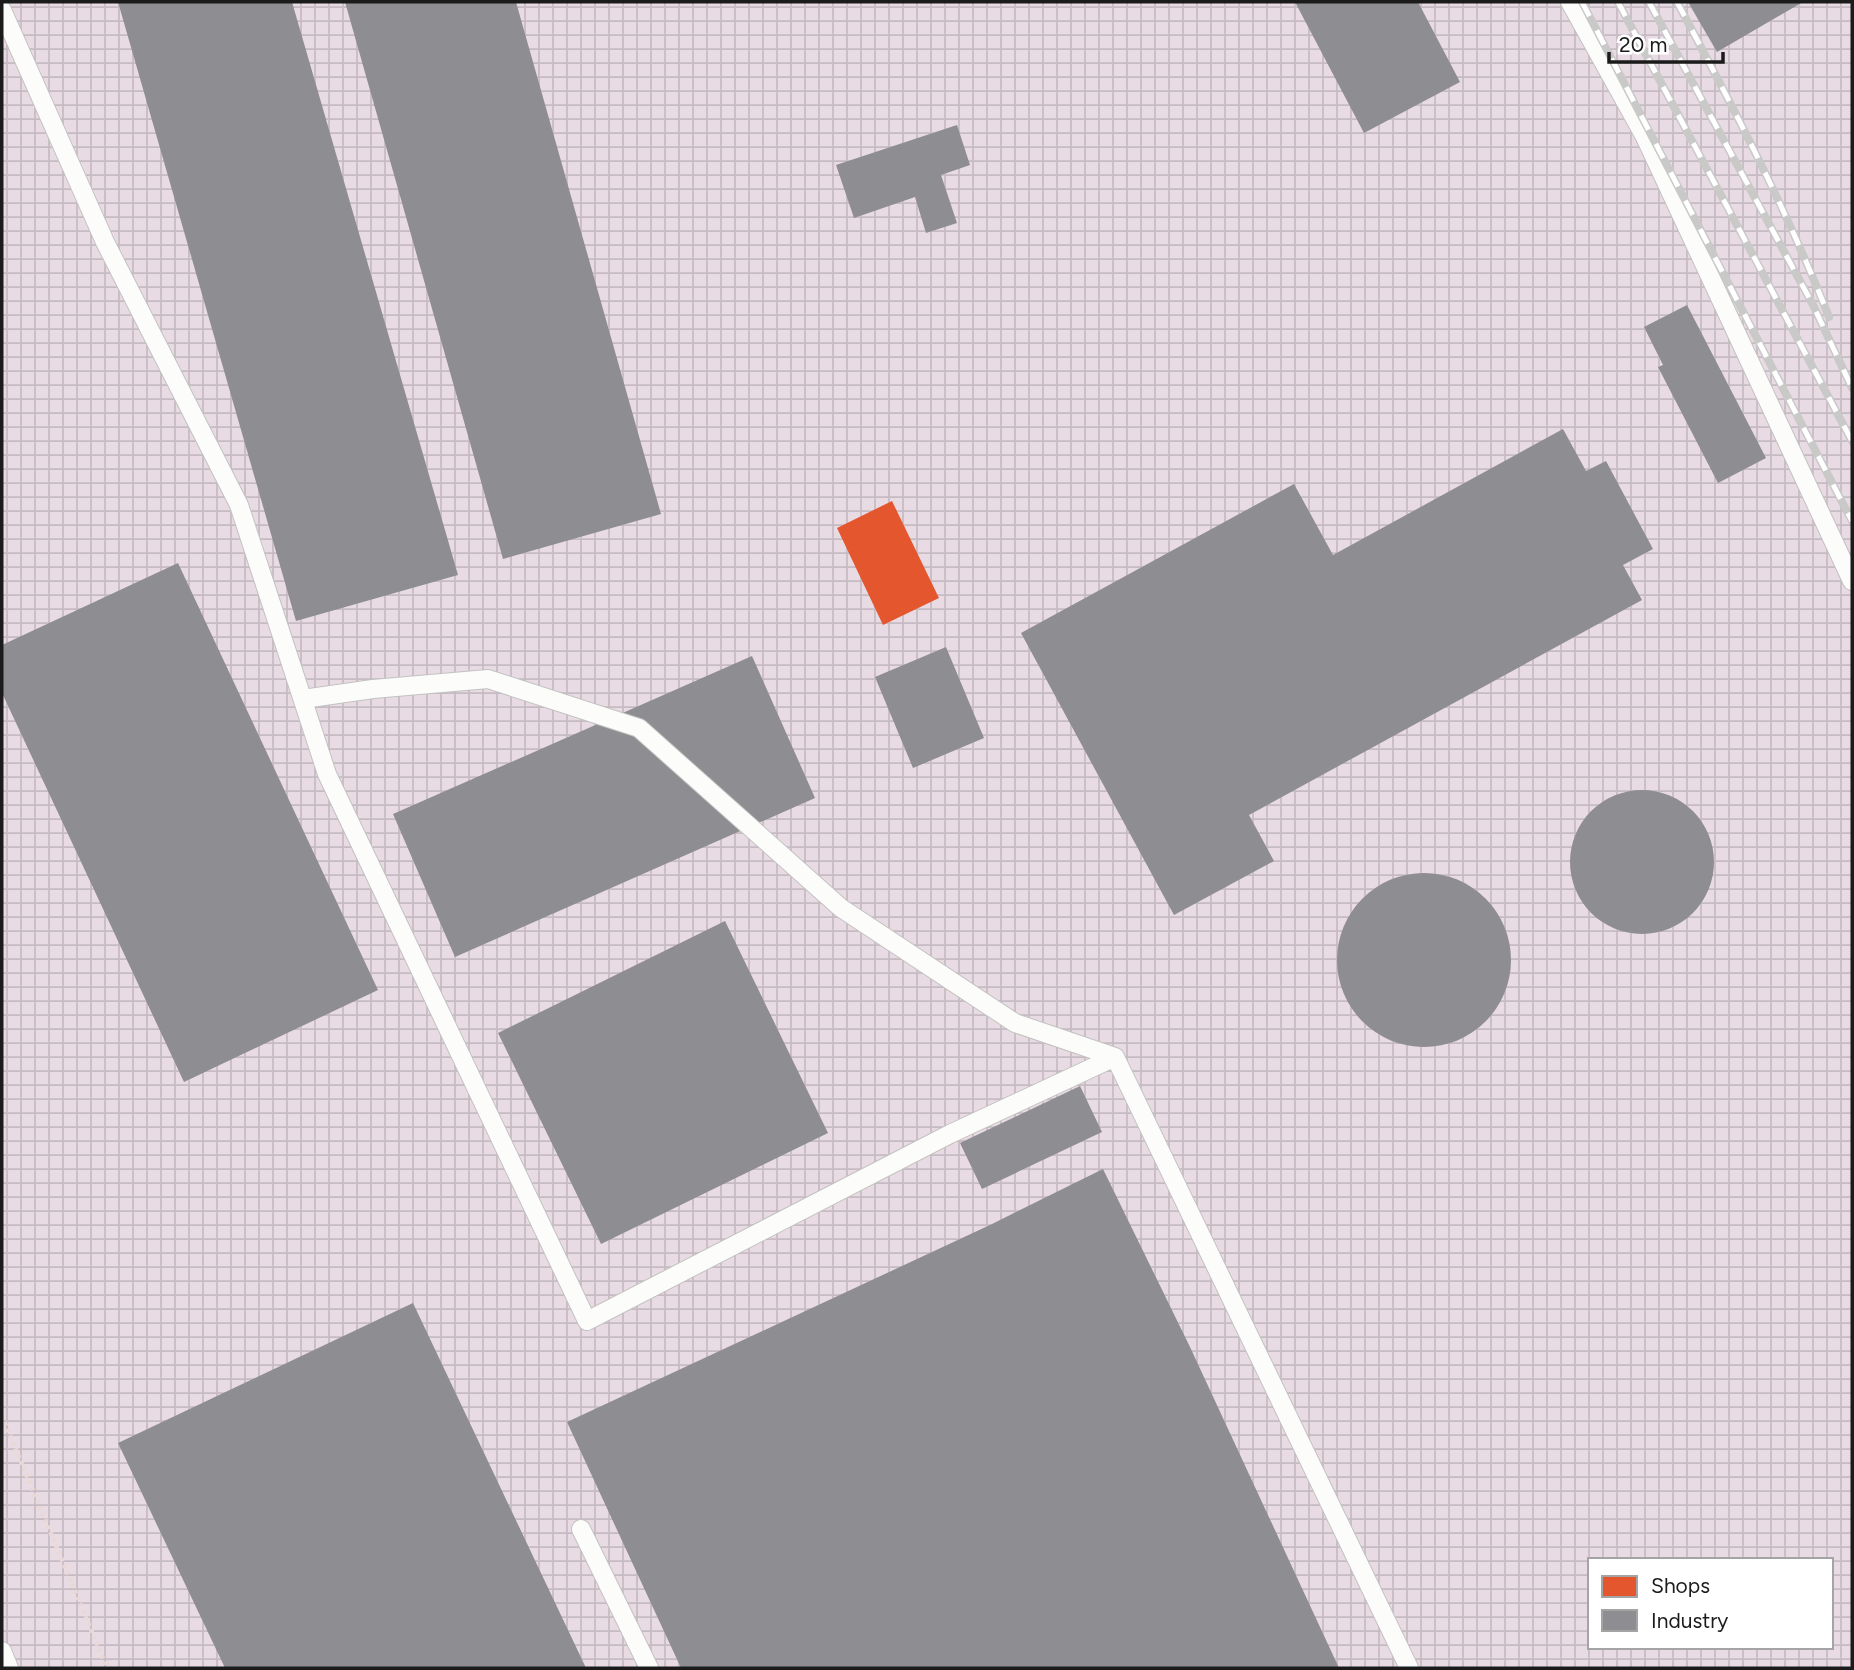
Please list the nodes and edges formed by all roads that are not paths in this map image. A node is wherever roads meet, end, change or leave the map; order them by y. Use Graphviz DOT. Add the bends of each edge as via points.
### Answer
graph roads {
  1 [pos="1570,2"];
  2 [pos="2,10"];
  3 [pos="1852,582"];
  4 [pos="303,699"];
  5 [pos="1115,1057"];
  6 [pos="581,1529"];
  7 [pos="2,1651"];
  8 [pos="9,1668"];
  9 [pos="649,1668"];
  10 [pos="1409,1668"];
  1 -- 3 [label="lane" via="1645,137"];
  2 -- 4 [label="lane" via="105,242 239,505"];
  4 -- 5 [label="lane" via="488,680 639,728 841,908 1015,1023"];
  4 -- 5 [label="lane" via="327,774 587,1321 950,1134"];
  5 -- 10 [label="lane"];
  6 -- 9 [label="lane"];
  7 -- 8 [label="lane"];
}
